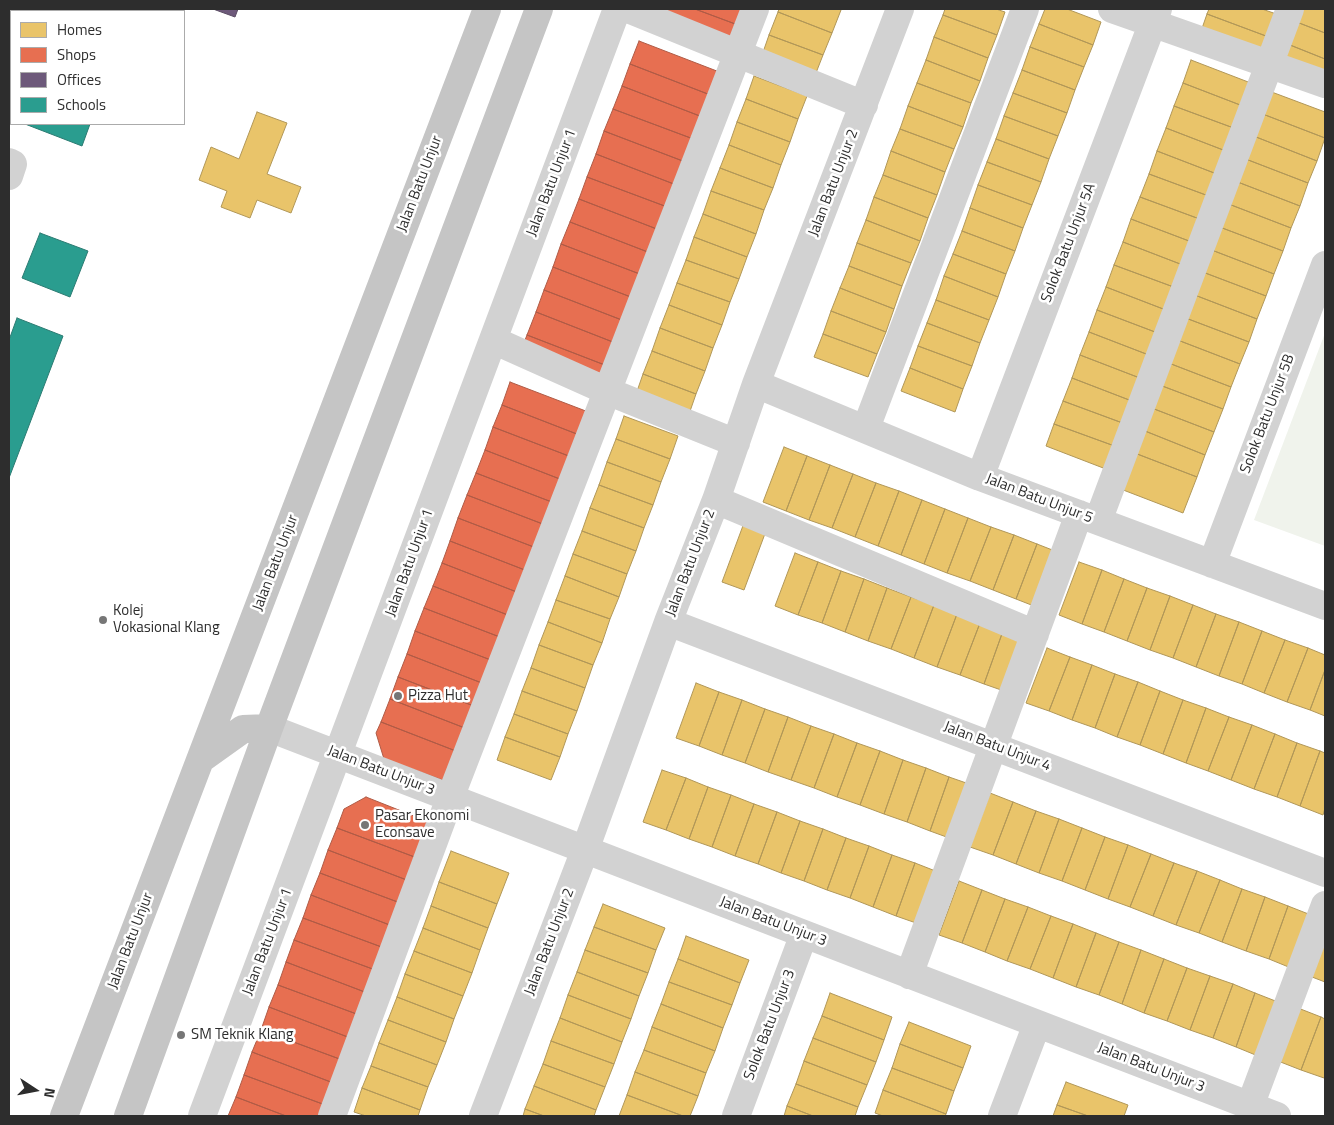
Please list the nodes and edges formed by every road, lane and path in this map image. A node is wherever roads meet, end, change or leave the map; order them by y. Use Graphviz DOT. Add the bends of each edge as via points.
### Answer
graph roads {
  1 [pos="487,9"];
  2 [pos="539,9"];
  3 [pos="617,9"];
  4 [pos="628,9"];
  5 [pos="755,9"];
  6 [pos="900,9"];
  7 [pos="1025,9"];
  8 [pos="1112,9"];
  9 [pos="1290,9"];
  10 [pos="1155,16"];
  11 [pos="738,54"];
  12 [pos="1269,64"];
  13 [pos="1325,84"];
  14 [pos="864,105"];
  15 [pos="9,162"];
  16 [pos="9,176"];
  17 [pos="1325,265"];
  18 [pos="493,340"];
  19 [pos="756,384"];
  20 [pos="607,390"];
  21 [pos="866,428"];
  22 [pos="736,443"];
  23 [pos="980,477"];
  24 [pos="716,500"];
  25 [pos="1088,518"];
  26 [pos="1212,564"];
  27 [pos="1325,606"];
  28 [pos="668,622"];
  29 [pos="1035,634"];
  30 [pos="269,728"];
  31 [pos="994,746"];
  32 [pos="338,755"];
  33 [pos="201,759"];
  34 [pos="450,798"];
  35 [pos="585,850"];
  36 [pos="1325,872"];
  37 [pos="1325,905"];
  38 [pos="804,934"];
  39 [pos="909,975"];
  40 [pos="1037,1024"];
  41 [pos="1268,1113"];
  42 [pos="64,1116"];
  43 [pos="128,1116"];
  44 [pos="202,1116"];
  45 [pos="332,1116"];
  46 [pos="483,1116"];
  47 [pos="736,1116"];
  48 [pos="1002,1116"];
  1 -- 33 [label="main road, Jalan Batu Unjur"];
  2 -- 30 [label="main road"];
  3 -- 18 [label="street, Jalan Batu Unjur 1"];
  4 -- 11 [label="street"];
  5 -- 11 [label="street"];
  6 -- 14 [label="street, Jalan Batu Unjur 2"];
  7 -- 21 [label="street"];
  8 -- 10 [label="street"];
  9 -- 12 [label="street"];
  10 -- 12 [label="street"];
  10 -- 23 [label="street, Solok Batu Unjur 5A"];
  11 -- 14 [label="street"];
  11 -- 20 [label="street"];
  12 -- 13 [label="street"];
  12 -- 25 [label="street"];
  14 -- 19 [label="street, Jalan Batu Unjur 2"];
  15 -- 16 [label="street" via="13,164"];
  17 -- 26 [label="street, Solok Batu Unjur 5B"];
  18 -- 20 [label="street"];
  18 -- 32 [label="street, Jalan Batu Unjur 1"];
  19 -- 21 [label="street, Jalan Batu Unjur 5"];
  19 -- 22 [label="street, Jalan Batu Unjur 2"];
  20 -- 22 [label="street"];
  20 -- 34 [label="street"];
  21 -- 23 [label="street, Jalan Batu Unjur 5"];
  22 -- 24 [label="street, Jalan Batu Unjur 2"];
  23 -- 25 [label="street, Jalan Batu Unjur 5"];
  24 -- 28 [label="street, Jalan Batu Unjur 2"];
  24 -- 29 [label="street"];
  25 -- 26 [label="street, Jalan Batu Unjur 5"];
  25 -- 29 [label="street"];
  26 -- 27 [label="street, Jalan Batu Unjur 5"];
  28 -- 31 [label="street, Jalan Batu Unjur 4"];
  28 -- 35 [label="street, Jalan Batu Unjur 2"];
  29 -- 31 [label="street"];
  30 -- 32 [label="street, Jalan Batu Unjur 3"];
  30 -- 33 [label="main road" via="243,728"];
  30 -- 43 [label="main road"];
  31 -- 36 [label="street, Jalan Batu Unjur 4"];
  31 -- 39 [label="street"];
  32 -- 34 [label="street, Jalan Batu Unjur 3"];
  32 -- 44 [label="street, Jalan Batu Unjur 1"];
  33 -- 42 [label="main road, Jalan Batu Unjur"];
  34 -- 35 [label="street, Jalan Batu Unjur 3"];
  34 -- 45 [label="street"];
  35 -- 38 [label="street, Jalan Batu Unjur 3"];
  35 -- 46 [label="street, Jalan Batu Unjur 2"];
  37 -- 41 [label="street"];
  38 -- 39 [label="street, Jalan Batu Unjur 3"];
  38 -- 47 [label="street, Solok Batu Unjur 3"];
  39 -- 40 [label="street, Jalan Batu Unjur 3"];
  40 -- 41 [label="street, Jalan Batu Unjur 3"];
  40 -- 48 [label="street"];
}
